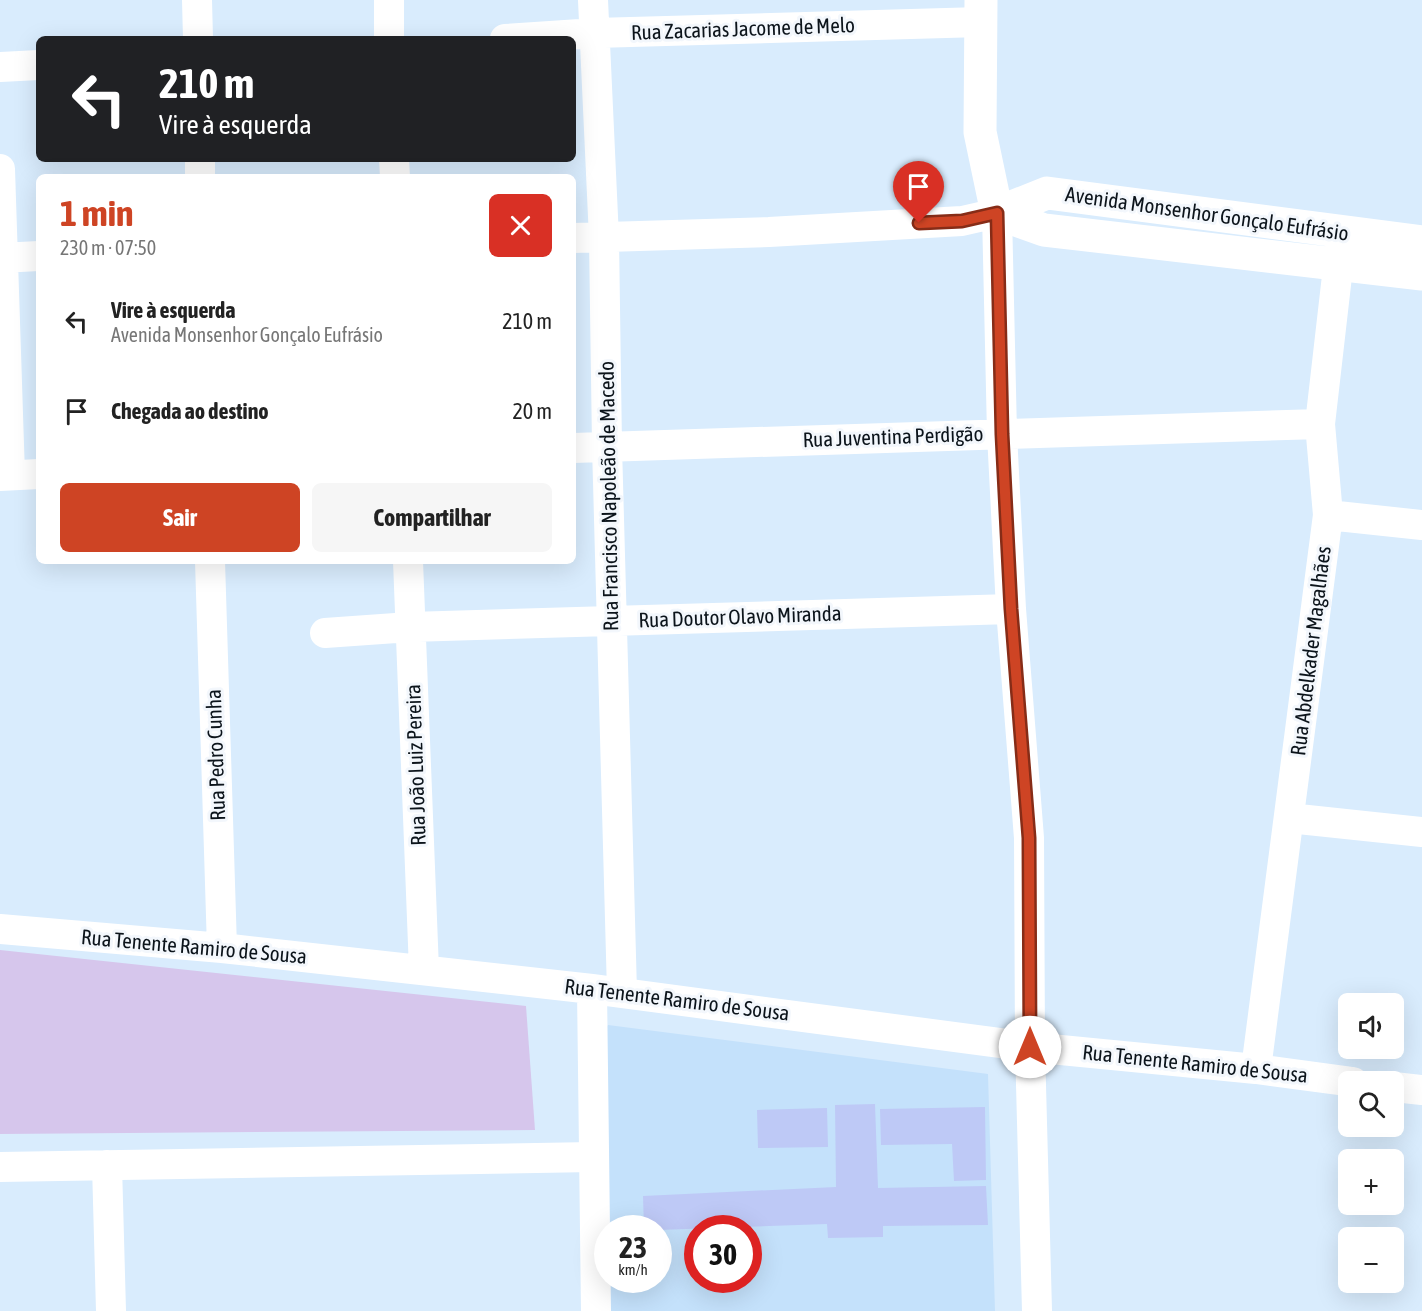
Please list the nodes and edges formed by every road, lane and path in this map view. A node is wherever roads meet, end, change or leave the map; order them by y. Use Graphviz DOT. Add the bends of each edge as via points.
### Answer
graph roads {
  1 [pos="197,0"];
  2 [pos="389,0"];
  3 [pos="593,0"];
  4 [pos="981,11"];
  5 [pos="595,33"];
  6 [pos="198,36"];
  7 [pos="389,36"];
  8 [pos="550,36"];
  9 [pos="36,65"];
  10 [pos="0,67"];
  11 [pos="0,169"];
  12 [pos="997,213"];
  13 [pos="1342,233"];
  14 [pos="576,238"];
  15 [pos="604,238"];
  16 [pos="1422,242"];
  17 [pos="36,256"];
  18 [pos="2,258"];
  19 [pos="1338,265"];
  20 [pos="1422,274"];
  21 [pos="1320,424"];
  22 [pos="1002,434"];
  23 [pos="607,446"];
  24 [pos="576,448"];
  25 [pos="16,475"];
  26 [pos="1328,515"];
  27 [pos="1422,525"];
  28 [pos="210,564"];
  29 [pos="408,564"];
  30 [pos="1011,609"];
  31 [pos="612,620"];
  32 [pos="410,627"];
  33 [pos="326,633"];
  34 [pos="1289,818"];
  35 [pos="1422,832"];
  36 [pos="0,929"];
  37 [pos="222,948"];
  38 [pos="424,970"];
  39 [pos="592,988"];
  40 [pos="621,992"];
  41 [pos="1030,1047"];
  42 [pos="1256,1069"];
  43 [pos="1338,1080"];
  44 [pos="1404,1088"];
  45 [pos="1422,1090"];
  46 [pos="593,1157"];
  47 [pos="107,1165"];
  48 [pos="0,1167"];
  49 [pos="111,1311"];
  50 [pos="596,1311"];
  51 [pos="1037,1311"];
  1 -- 6 [label="street"];
  2 -- 7 [label="street"];
  3 -- 5 [label="street, Rua Francisco Napoleão de Macedo"];
  4 -- 5 [label="street, Rua Zacarias Jacome de Melo"];
  4 -- 12 [label="street" via="980,132"];
  5 -- 8 [label="street, Rua Zacarias Jacome de Melo"];
  5 -- 15 [label="street, Rua Francisco Napoleão de Macedo"];
  9 -- 10 [label="street"];
  11 -- 18 [label="street"];
  12 -- 13 [label="street, Avenida Monsenhor Gonçalo Eufrásio" via="1047,193"];
  12 -- 15 [label="street, Avenida Monsenhor Gonçalo Eufrásio" via="962,221"];
  12 -- 19 [label="street, Avenida Monsenhor Gonçalo Eufrásio" via="1044,230"];
  12 -- 22 [label="street"];
  13 -- 16 [label="street, Avenida Monsenhor Gonçalo Eufrásio"];
  13 -- 19 [label="street, Rua Abdelkader Magalhães"];
  14 -- 15 [label="street, Avenida Monsenhor Gonçalo Eufrásio"];
  15 -- 23 [label="street, Rua Francisco Napoleão de Macedo"];
  17 -- 18 [label="street"];
  18 -- 25 [label="street"];
  19 -- 20 [label="street, Avenida Monsenhor Gonçalo Eufrásio"];
  19 -- 21 [label="street, Rua Abdelkader Magalhães"];
  21 -- 22 [label="street, Rua Juventina Perdigão"];
  21 -- 26 [label="street, Rua Abdelkader Magalhães"];
  22 -- 23 [label="street, Rua Juventina Perdigão"];
  22 -- 30 [label="street"];
  23 -- 24 [label="street, Rua Juventina Perdigão"];
  23 -- 31 [label="street, Rua Francisco Napoleão de Macedo"];
  26 -- 27 [label="street"];
  26 -- 34 [label="street, Rua Abdelkader Magalhães"];
  28 -- 37 [label="street, Rua Pedro Cunha"];
  29 -- 32 [label="street, Rua João Luiz Pereira"];
  30 -- 31 [label="street, Rua Doutor Olavo Miranda"];
  30 -- 41 [label="street" via="1029,838"];
  31 -- 32 [label="street, Rua Doutor Olavo Miranda"];
  31 -- 40 [label="street, Rua Francisco Napoleão de Macedo"];
  32 -- 33 [label="street, Rua Doutor Olavo Miranda"];
  32 -- 38 [label="street, Rua João Luiz Pereira"];
  34 -- 35 [label="street"];
  34 -- 42 [label="street, Rua Abdelkader Magalhães"];
  36 -- 37 [label="street, Rua Tenente Ramiro de Sousa"];
  37 -- 38 [label="street, Rua Tenente Ramiro de Sousa"];
  38 -- 39 [label="street, Rua Tenente Ramiro de Sousa"];
  39 -- 40 [label="street, Rua Tenente Ramiro de Sousa"];
  39 -- 46 [label="street"];
  40 -- 41 [label="street, Rua Tenente Ramiro de Sousa"];
  41 -- 42 [label="street, Rua Tenente Ramiro de Sousa"];
  41 -- 51 [label="street"];
  42 -- 43 [label="street, Rua Tenente Ramiro de Sousa"];
  44 -- 45 [label="street"];
  46 -- 47 [label="street"];
  46 -- 50 [label="street"];
  47 -- 48 [label="street"];
  47 -- 49 [label="street"];
}
